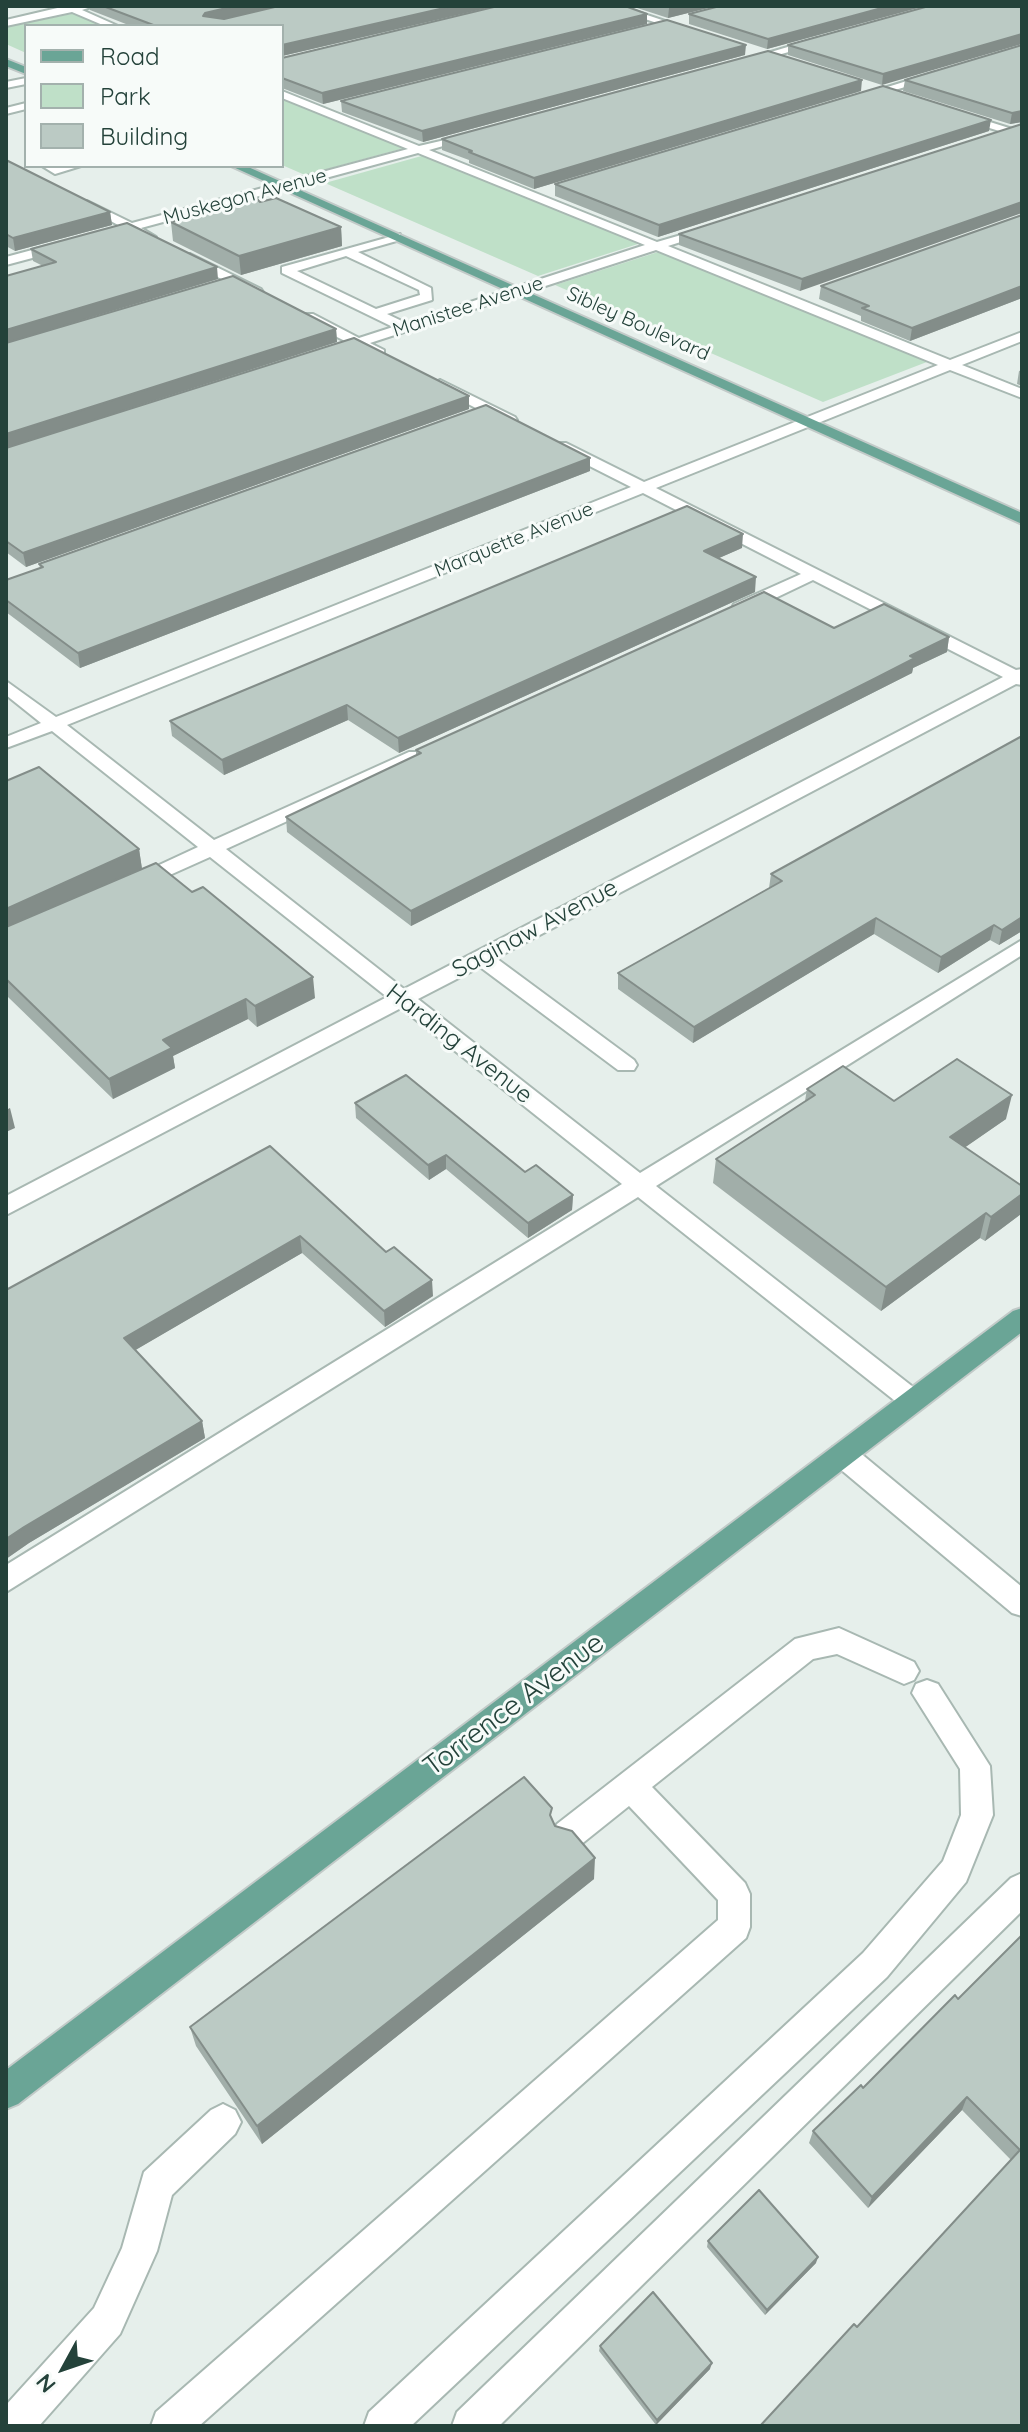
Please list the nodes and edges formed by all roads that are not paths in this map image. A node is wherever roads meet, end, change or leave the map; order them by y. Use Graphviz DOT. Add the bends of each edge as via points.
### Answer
graph roads {
  1 [pos="89,6"];
  2 [pos="611,6"];
  3 [pos="68,8"];
  4 [pos="696,17"];
  5 [pos="6,23"];
  6 [pos="108,24"];
  7 [pos="668,24"];
  8 [pos="638,31"];
  9 [pos="710,37"];
  10 [pos="827,39"];
  11 [pos="739,46"];
  12 [pos="767,55"];
  13 [pos="6,62"];
  14 [pos="737,63"];
  15 [pos="796,64"];
  16 [pos="23,70"];
  17 [pos="952,70"];
  18 [pos="6,72"];
  19 [pos="867,86"];
  20 [pos="881,91"];
  21 [pos="284,95"];
  22 [pos="896,95"];
  23 [pos="851,100"];
  24 [pos="337,107"];
  25 [pos="322,110"];
  26 [pos="953,113"];
  27 [pos="1018,131"];
  28 [pos="479,133"];
  29 [pos="981,141"];
  30 [pos="418,149"];
  31 [pos="242,168"];
  32 [pos="282,186"];
  33 [pos="547,191"];
  34 [pos="532,196"];
  35 [pos="75,199"];
  36 [pos="715,227"];
  37 [pos="124,229"];
  38 [pos="396,237"];
  39 [pos="75,243"];
  40 [pos="655,246"];
  41 [pos="347,252"];
  42 [pos="6,261"];
  43 [pos="516,291"];
  44 [pos="807,296"];
  45 [pos="793,301"];
  46 [pos="375,313"];
  47 [pos="404,327"];
  48 [pos="1022,336"];
  49 [pos="351,344"];
  50 [pos="398,362"];
  51 [pos="950,365"];
  52 [pos="424,376"];
  53 [pos="1022,394"];
  54 [pos="807,422"];
  55 [pos="517,424"];
  56 [pos="545,438"];
  57 [pos="644,488"];
  58 [pos="1022,519"];
  59 [pos="814,574"];
  60 [pos="728,614"];
  61 [pos="1020,677"];
  62 [pos="6,686"];
  63 [pos="54,724"];
  64 [pos="6,743"];
  65 [pos="427,751"];
  66 [pos="212,848"];
  67 [pos="116,892"];
  68 [pos="1022,946"];
  69 [pos="481,957"];
  70 [pos="402,999"];
  71 [pos="626,1065"];
  72 [pos="638,1185"];
  73 [pos="6,1206"];
  74 [pos="1022,1318"];
  75 [pos="913,1401"];
  76 [pos="843,1455"];
  77 [pos="6,1580"];
  78 [pos="1022,1604"];
  79 [pos="630,1786"];
  80 [pos="568,1835"];
  81 [pos="1022,1889"];
  82 [pos="6,2092"];
  83 [pos="223,2122"];
  84 [pos="11,2420"];
  85 [pos="170,2426"];
  86 [pos="383,2426"];
  87 [pos="471,2426"];
  1 -- 3 [label="street"];
  2 -- 7 [label="street"];
  3 -- 5 [label="street"];
  3 -- 6 [label="street"];
  4 -- 7 [label="street"];
  7 -- 8 [label="street"];
  7 -- 9 [label="street"];
  10 -- 12 [label="street"];
  11 -- 12 [label="street"];
  12 -- 14 [label="street"];
  12 -- 15 [label="street"];
  13 -- 16 [label="main road"];
  16 -- 18 [label="street"];
  17 -- 20 [label="street"];
  19 -- 20 [label="street"];
  20 -- 22 [label="street"];
  20 -- 23 [label="street"];
  21 -- 25 [label="street"];
  24 -- 25 [label="street"];
  25 -- 30 [label="street"];
  26 -- 27 [label="street"];
  27 -- 29 [label="street"];
  28 -- 30 [label="street, Muskegon Avenue"];
  30 -- 32 [label="street, Muskegon Avenue"];
  30 -- 34 [label="street"];
  31 -- 32 [label="main road, Sibley Boulevard"];
  32 -- 37 [label="street, Muskegon Avenue"];
  32 -- 38 [label="main road, Sibley Boulevard"];
  33 -- 34 [label="street"];
  34 -- 40 [label="street"];
  35 -- 37 [label="street"];
  36 -- 40 [label="street, Manistee Avenue"];
  37 -- 49 [label="street" via="229,284 282,304"];
  38 -- 41 [label="street"];
  38 -- 43 [label="main road, Sibley Boulevard"];
  39 -- 42 [label="street"];
  40 -- 43 [label="street, Manistee Avenue"];
  40 -- 45 [label="street"];
  41 -- 46 [label="street" via="425,288 427,297"];
  41 -- 46 [label="street" via="286,270"];
  43 -- 47 [label="street, Manistee Avenue"];
  43 -- 54 [label="main road, Sibley Boulevard"];
  44 -- 45 [label="street"];
  45 -- 51 [label="street"];
  46 -- 47 [label="street"];
  47 -- 49 [label="street, Manistee Avenue"];
  48 -- 51 [label="street, Marquette Avenue"];
  49 -- 50 [label="street"];
  51 -- 53 [label="street"];
  51 -- 54 [label="street, Marquette Avenue"];
  52 -- 55 [label="street" via="482,412"];
  54 -- 57 [label="street, Marquette Avenue"];
  54 -- 58 [label="main road, Sibley Boulevard"];
  56 -- 57 [label="street"];
  57 -- 59 [label="street"];
  57 -- 63 [label="street, Marquette Avenue"];
  59 -- 60 [label="street"];
  59 -- 61 [label="street"];
  61 -- 69 [label="street, Saginaw Avenue"];
  62 -- 63 [label="street, Harding Avenue"];
  63 -- 64 [label="street, Marquette Avenue"];
  63 -- 66 [label="street, Harding Avenue"];
  65 -- 66 [label="street"];
  66 -- 67 [label="street"];
  66 -- 70 [label="street, Harding Avenue"];
  68 -- 72 [label="street"];
  69 -- 70 [label="street, Saginaw Avenue"];
  69 -- 71 [label="street"];
  70 -- 72 [label="street, Harding Avenue"];
  70 -- 73 [label="street, Saginaw Avenue"];
  72 -- 75 [label="street, Harding Avenue"];
  72 -- 77 [label="street"];
  74 -- 75 [label="main road, Torrence Avenue"];
  75 -- 76 [label="main road, Torrence Avenue"];
  76 -- 78 [label="street"];
  76 -- 82 [label="main road, Torrence Avenue"];
  79 -- 80 [label="street"];
  79 -- 85 [label="street" via="734,1894 734,1927"];
  79 -- 86 [label="street" via="805,1648 839,1641 916,1682 975,1766 977,1815 955,1871 875,1965"];
  81 -- 87 [label="street"];
  83 -- 84 [label="street" via="157,2185 139,2251 107,2321"];
}
